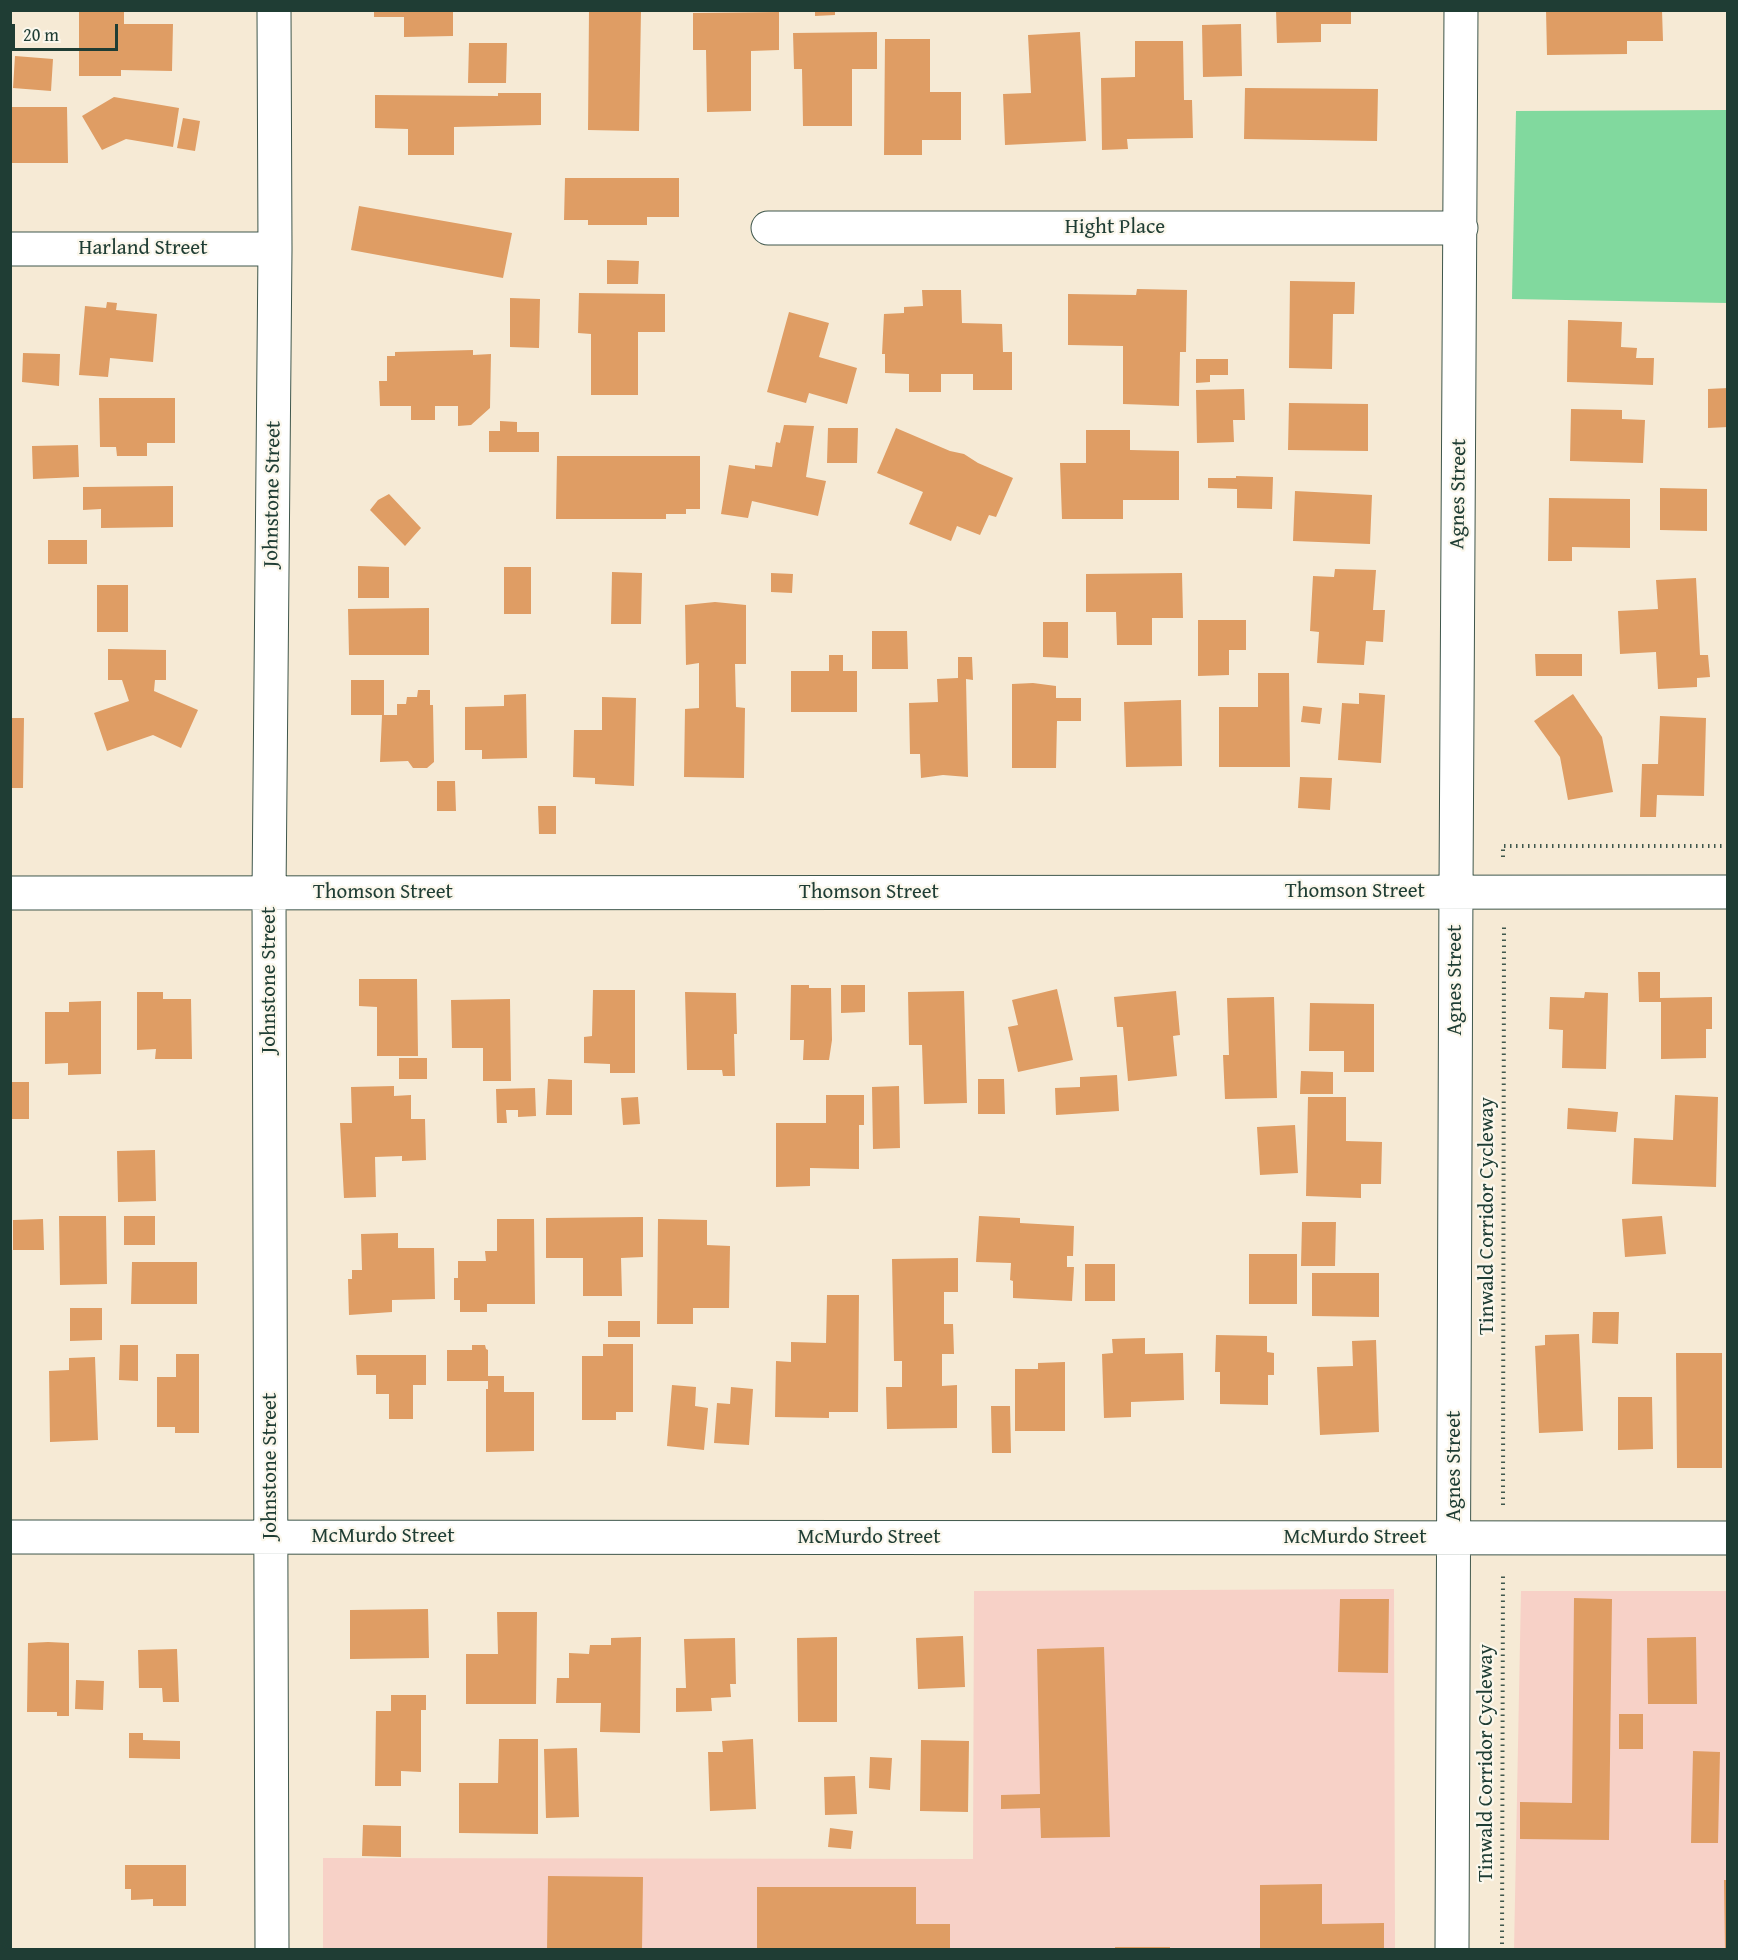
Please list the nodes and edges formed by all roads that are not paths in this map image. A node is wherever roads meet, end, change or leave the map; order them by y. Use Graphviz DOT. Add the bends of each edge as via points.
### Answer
graph roads {
  1 [pos="274,10"];
  2 [pos="1461,10"];
  3 [pos="768,228"];
  4 [pos="1461,228"];
  5 [pos="10,249"];
  6 [pos="275,249"];
  7 [pos="1456,892"];
  8 [pos="1728,892"];
  9 [pos="10,893"];
  10 [pos="269,893"];
  11 [pos="10,1537"];
  12 [pos="271,1537"];
  13 [pos="1728,1538"];
  14 [pos="1455,1539"];
  15 [pos="272,1950"];
  16 [pos="1452,1950"];
  1 -- 6 [label="street, Johnstone Street"];
  2 -- 4 [label="street, Agnes Street"];
  3 -- 4 [label="street, Hight Place"];
  4 -- 7 [label="street, Agnes Street"];
  5 -- 6 [label="street, Harland Street"];
  6 -- 10 [label="street, Johnstone Street"];
  7 -- 8 [label="street, Thomson Street"];
  7 -- 10 [label="street, Thomson Street"];
  7 -- 14 [label="street, Agnes Street"];
  9 -- 10 [label="street, Thomson Street"];
  10 -- 12 [label="street, Johnstone Street"];
  11 -- 12 [label="street, McMurdo Street"];
  12 -- 14 [label="street, McMurdo Street"];
  12 -- 15 [label="street, Johnstone Street"];
  13 -- 14 [label="street, McMurdo Street"];
  14 -- 16 [label="street, Agnes Street"];
}
